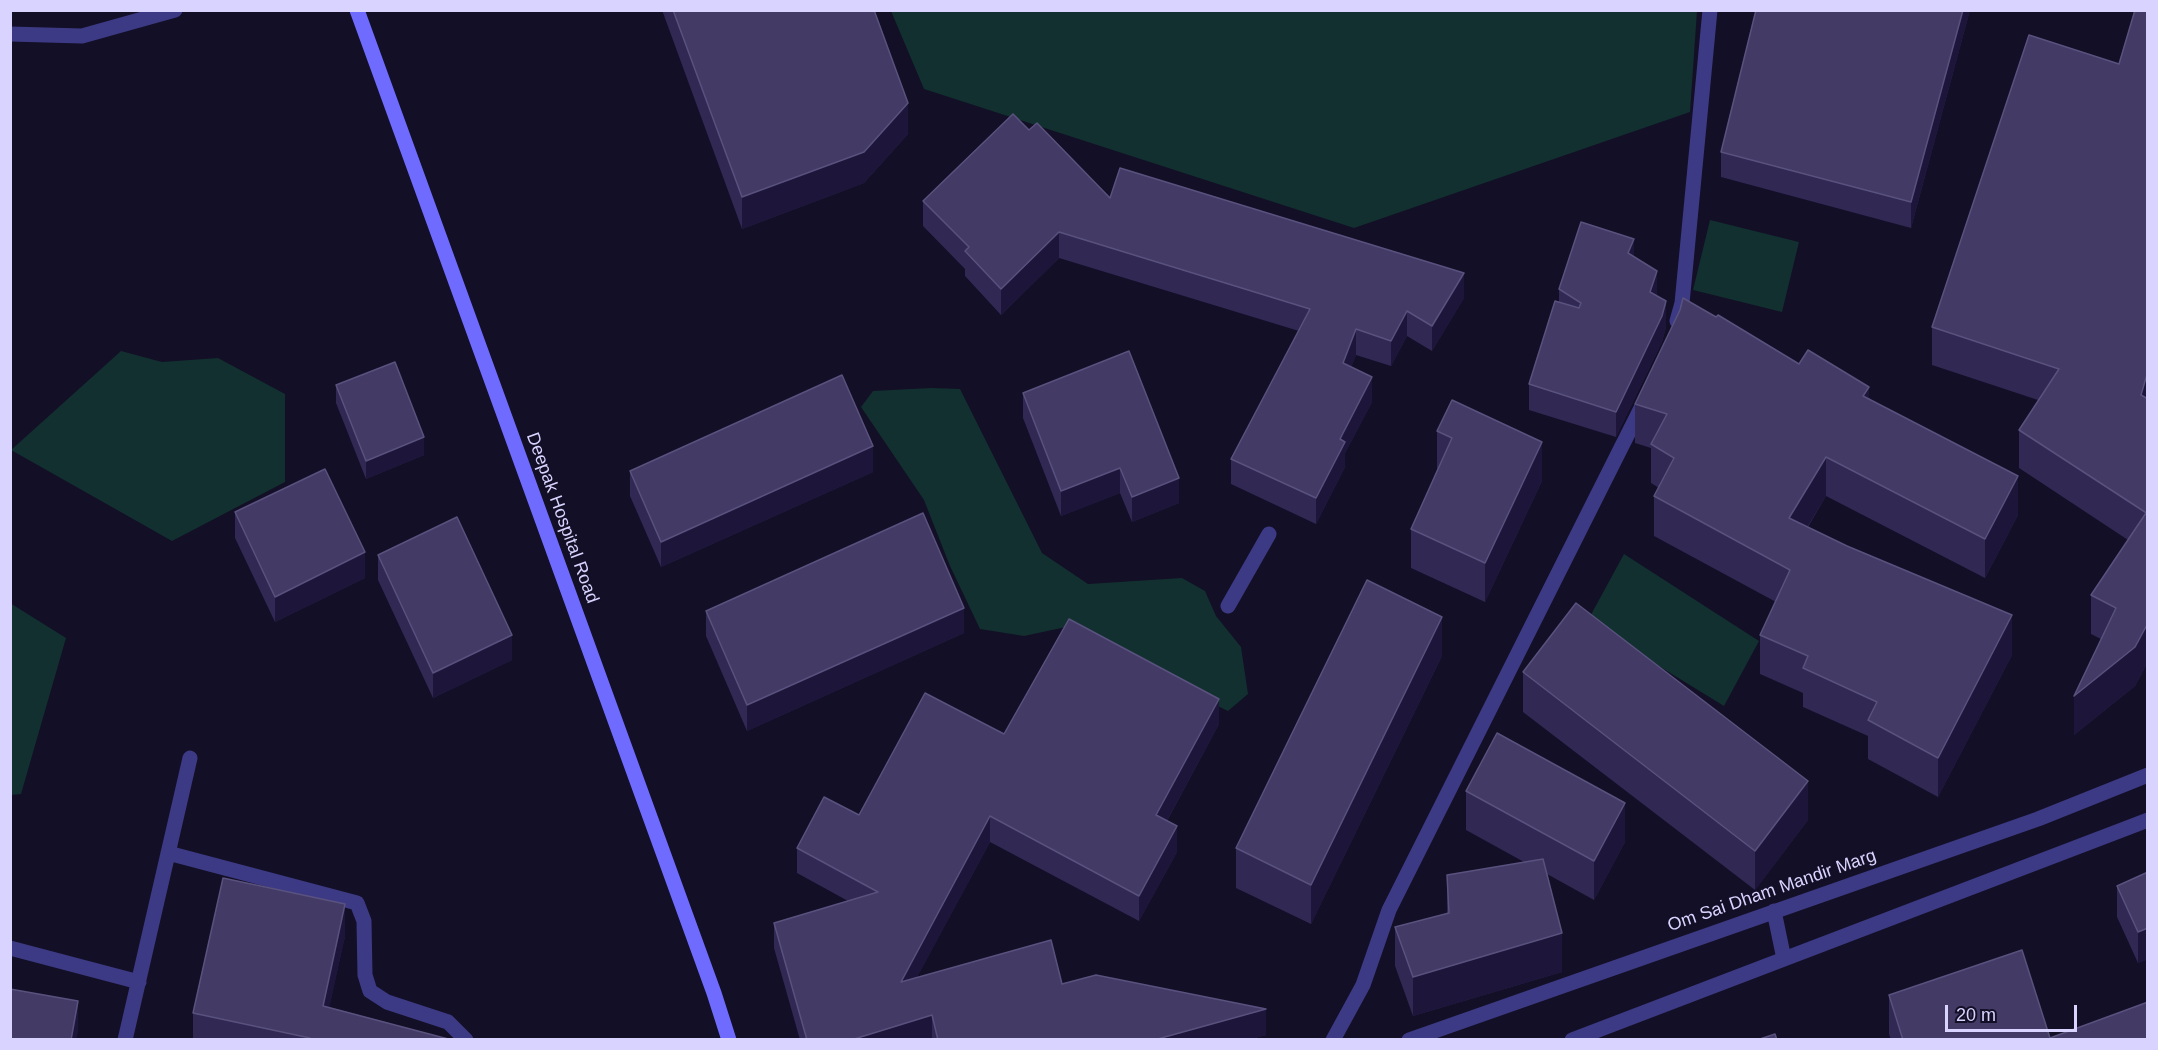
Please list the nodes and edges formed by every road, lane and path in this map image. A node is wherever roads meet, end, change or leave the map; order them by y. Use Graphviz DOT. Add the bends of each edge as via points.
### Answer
graph roads {
  1 [pos="175,10"];
  2 [pos="357,10"];
  3 [pos="1710,10"];
  4 [pos="10,34"];
  5 [pos="1674,334"];
  6 [pos="1651,387"];
  7 [pos="1269,534"];
  8 [pos="1228,606"];
  9 [pos="190,758"];
  10 [pos="2148,775"];
  11 [pos="2148,820"];
  12 [pos="168,853"];
  13 [pos="1774,911"];
  14 [pos="10,948"];
  15 [pos="1784,959"];
  16 [pos="139,982"];
  17 [pos="1410,1039"];
  18 [pos="125,1040"];
  19 [pos="466,1040"];
  20 [pos="729,1040"];
  21 [pos="1333,1040"];
  22 [pos="1572,1040"];
  1 -- 4 [label="street" via="82,36"];
  2 -- 20 [label="street, Deepak Hospital Road"];
  3 -- 5 [label="street" via="1682,303"];
  6 -- 21 [label="street" via="1389,910 1363,985"];
  7 -- 8 [label="street"];
  9 -- 12 [label="street"];
  10 -- 13 [label="street, Om Sai Dham Mandir Marg" via="2038,819"];
  11 -- 15 [label="street"];
  12 -- 16 [label="street"];
  12 -- 19 [label="street" via="357,903 364,921 365,975 370,991 387,1002 448,1022"];
  13 -- 15 [label="street"];
  13 -- 17 [label="street, Om Sai Dham Mandir Marg"];
  14 -- 16 [label="street"];
  15 -- 22 [label="street"];
  16 -- 18 [label="street"];
}
